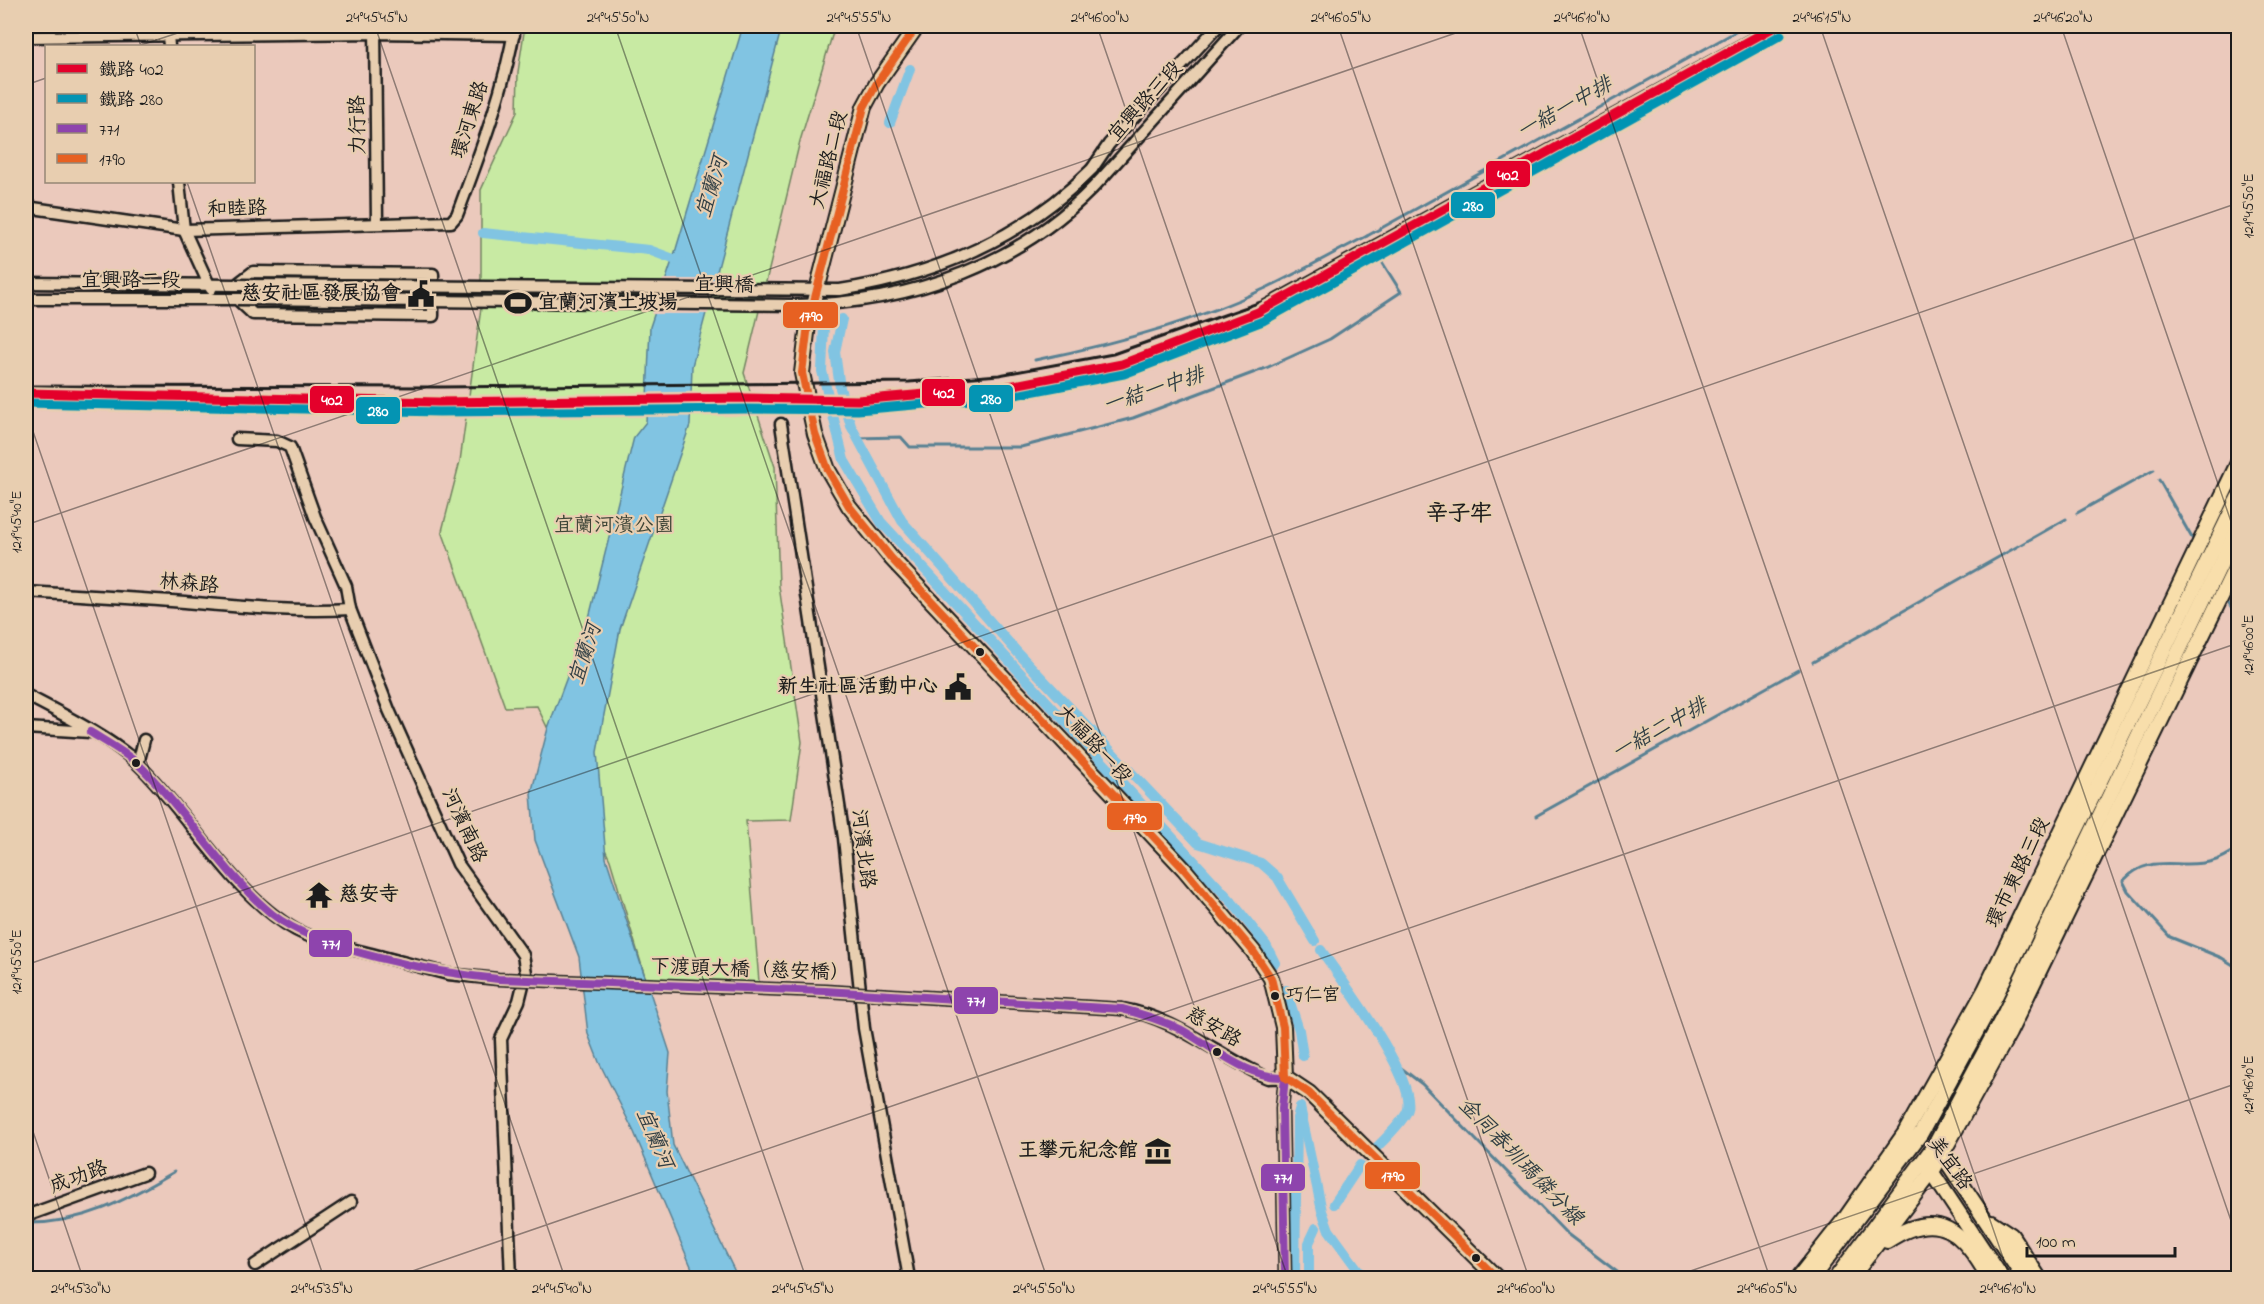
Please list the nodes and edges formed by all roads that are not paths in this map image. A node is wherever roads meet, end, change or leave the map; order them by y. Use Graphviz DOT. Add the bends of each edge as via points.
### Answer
graph roads {
  1 [pos="917,26"];
  2 [pos="1218,26"];
  3 [pos="1239,26"];
  4 [pos="375,29"];
  5 [pos="514,30"];
  6 [pos="168,36"];
  7 [pos="26,38"];
  8 [pos="1092,169"];
  9 [pos="1103,177"];
  10 [pos="179,183"];
  11 [pos="26,207"];
  12 [pos="451,222"];
  13 [pos="376,223"];
  14 [pos="184,230"];
  15 [pos="412,273"];
  16 [pos="26,283"];
  17 [pos="209,284"];
  18 [pos="236,285"];
  19 [pos="26,299"];
  20 [pos="215,299"];
  21 [pos="237,299"];
  22 [pos="412,316"];
  23 [pos="810,316"];
  24 [pos="781,424"];
  25 [pos="237,439"];
  26 [pos="2238,463"];
  27 [pos="2238,498"];
  28 [pos="2238,528"];
  29 [pos="2238,562"];
  30 [pos="26,592"];
  31 [pos="350,609"];
  32 [pos="26,695"];
  33 [pos="26,728"];
  34 [pos="90,732"];
  35 [pos="144,740"];
  36 [pos="138,764"];
  37 [pos="1122,1009"];
  38 [pos="1285,1077"];
  39 [pos="1921,1132"];
  40 [pos="1905,1133"];
  41 [pos="1911,1147"];
  42 [pos="1939,1150"];
  43 [pos="1923,1160"];
  44 [pos="1932,1172"];
  45 [pos="145,1173"];
  46 [pos="351,1202"];
  47 [pos="26,1216"];
  48 [pos="1987,1220"];
  49 [pos="1952,1230"];
  50 [pos="1973,1233"];
  51 [pos="1877,1247"];
  52 [pos="255,1265"];
  53 [pos="1861,1266"];
  54 [pos="511,1278"];
  55 [pos="909,1278"];
  56 [pos="1285,1278"];
  57 [pos="1497,1278"];
  58 [pos="1798,1278"];
  59 [pos="1812,1278"];
  60 [pos="1836,1278"];
  61 [pos="1845,1278"];
  62 [pos="1851,1278"];
  63 [pos="1989,1278"];
  64 [pos="2002,1278"];
  65 [pos="2024,1278"];
  66 [pos="2039,1278"];
  1 -- 23 [label="main road, 大福路二段" via="864,107"];
  2 -- 8 [label="street, 宜興路三段" via="1109,144"];
  3 -- 9 [label="street, 宜興路三段"];
  4 -- 5 [label="street"];
  4 -- 6 [label="street"];
  4 -- 13 [label="street, 力行路"];
  5 -- 12 [label="street, 環河東路" via="487,135 458,215"];
  6 -- 7 [label="street"];
  8 -- 18 [label="street, 宜興橋, bridge" via="1049,208 981,250 916,274 840,290"];
  9 -- 21 [label="street, 宜興橋, bridge" via="1056,222 1008,253 939,282 887,297 828,305"];
  10 -- 14 [label="street"];
  11 -- 14 [label="street, 和睦路"];
  12 -- 13 [label="street, 和睦路"];
  13 -- 14 [label="street, 和睦路"];
  14 -- 17 [label="street"];
  15 -- 18 [label="street" via="253,272"];
  15 -- 22 [label="street"];
  15 -- 22 [label="street" via="433,274 433,316"];
  16 -- 17 [label="street, 宜興路二段"];
  17 -- 18 [label="street, 宜興路二段"];
  17 -- 20 [label="street"];
  19 -- 20 [label="street, 宜興路二段"];
  20 -- 21 [label="street, 宜興路二段"];
  21 -- 22 [label="street" via="253,314"];
  23 -- 38 [label="main road, 大福路一段" via="802,373 807,399 828,470 849,506 891,558 1184,869 1253,951 1271,978 1282,1027"];
  24 -- 55 [label="street, 河濱北路" via="844,838 864,1029"];
  25 -- 31 [label="street, 河濱南路" via="277,441 290,447 346,586"];
  26 -- 40 [label="main road, 環市東路三段" via="1985,990"];
  27 -- 39 [label="main road, 環市東路三段" via="1992,1003"];
  28 -- 42 [label="main road"];
  29 -- 42 [label="main road" via="2009,1033"];
  30 -- 31 [label="street, 林森路" via="247,609"];
  31 -- 54 [label="street, 河濱南路" via="389,710 458,864 523,955 524,982 501,1039"];
  32 -- 34 [label="street"];
  33 -- 34 [label="street"];
  34 -- 36 [label="street"];
  35 -- 36 [label="street"];
  36 -- 37 [label="street, 下渡頭大橋（慈安橋）, bridge" via="272,914 317,938 448,974"];
  37 -- 38 [label="street, 慈安路" via="1165,1020 1268,1078"];
  38 -- 56 [label="street"];
  38 -- 57 [label="main road" via="1309,1093"];
  39 -- 40 [label="main road, 美宜路"];
  39 -- 41 [label="main road, 環市東路三段"];
  39 -- 42 [label="main road, 美宜路"];
  40 -- 41 [label="main road, 美宜路"];
  40 -- 58 [label="main road, 環市東路三段"];
  41 -- 43 [label="main road, 美宜路"];
  41 -- 59 [label="main road, 環市東路三段"];
  42 -- 43 [label="main road"];
  42 -- 44 [label="main road"];
  42 -- 48 [label="main road, 美宜路"];
  43 -- 44 [label="main road, 美宜路"];
  43 -- 60 [label="main road"];
  44 -- 50 [label="main road, 美宜路"];
  44 -- 51 [label="main road"];
  45 -- 47 [label="street, 成功路"];
  46 -- 52 [label="street"];
  48 -- 65 [label="main road, 美宜路"];
  48 -- 66 [label="main road, 美宜路" via="2011,1235"];
  49 -- 50 [label="street"];
  49 -- 51 [label="main road" via="1918,1226 1902,1230"];
  49 -- 63 [label="main road" via="1971,1247"];
  50 -- 64 [label="main road, 美宜路"];
  51 -- 53 [label="main road"];
  53 -- 61 [label="main road"];
  53 -- 62 [label="main road"];
}
